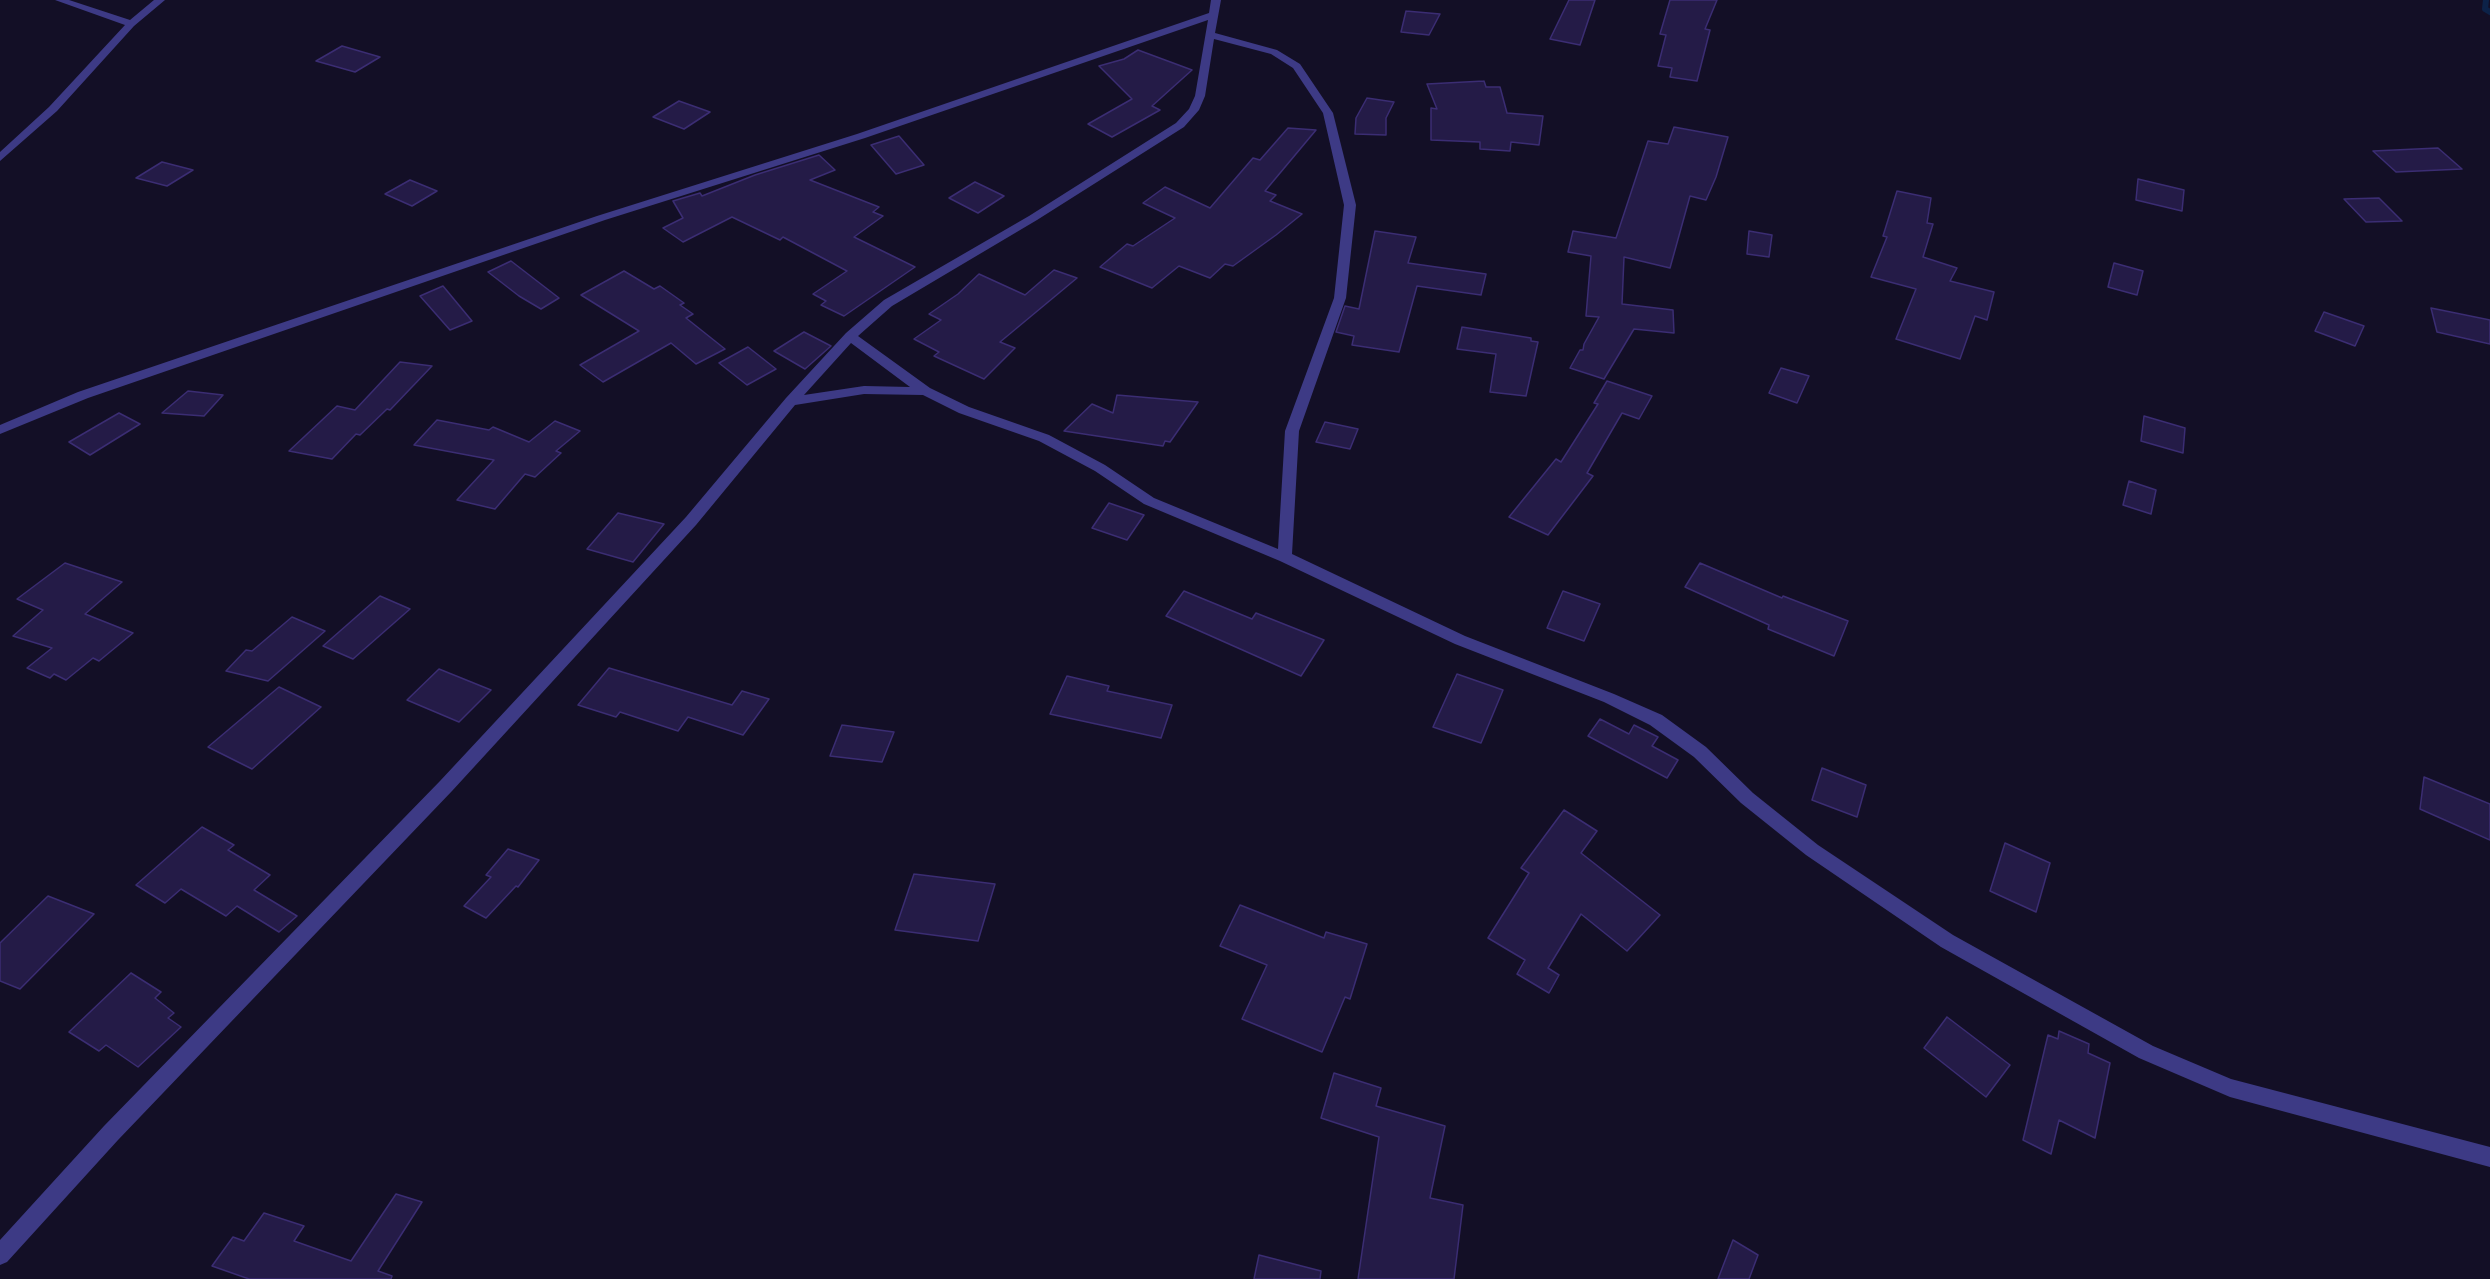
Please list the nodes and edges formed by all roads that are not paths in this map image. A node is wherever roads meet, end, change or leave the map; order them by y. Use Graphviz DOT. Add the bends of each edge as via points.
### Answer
graph roads {
  1 [pos="60,0"];
  2 [pos="160,0"];
  3 [pos="1215,7"];
  4 [pos="131,24"];
  5 [pos="1211,35"];
  6 [pos="0,158"];
  7 [pos="850,336"];
  8 [pos="925,391"];
  9 [pos="790,401"];
  10 [pos="0,430"];
  11 [pos="1285,557"];
  12 [pos="2490,1157"];
  13 [pos="0,1255"];
  1 -- 4 [label="street"];
  2 -- 4 [label="street"];
  3 -- 5 [label="street"];
  3 -- 10 [label="street" via="861,136 590,222 84,395"];
  4 -- 6 [label="street" via="53,109"];
  5 -- 7 [label="street" via="1200,96 1194,110 1180,125 888,303"];
  5 -- 11 [label="street" via="1274,52 1297,66 1328,113 1350,205 1340,298 1292,431"];
  7 -- 8 [label="street"];
  7 -- 9 [label="street"];
  8 -- 9 [label="street" via="864,390"];
  8 -- 11 [label="street" via="964,410 1044,438 1100,468 1149,501"];
  9 -- 13 [label="street" via="691,521 446,786 111,1133"];
  11 -- 12 [label="street" via="1460,640 1656,720 1700,752 1747,798 1812,850 1947,941 2146,1052 2230,1089"];
}
